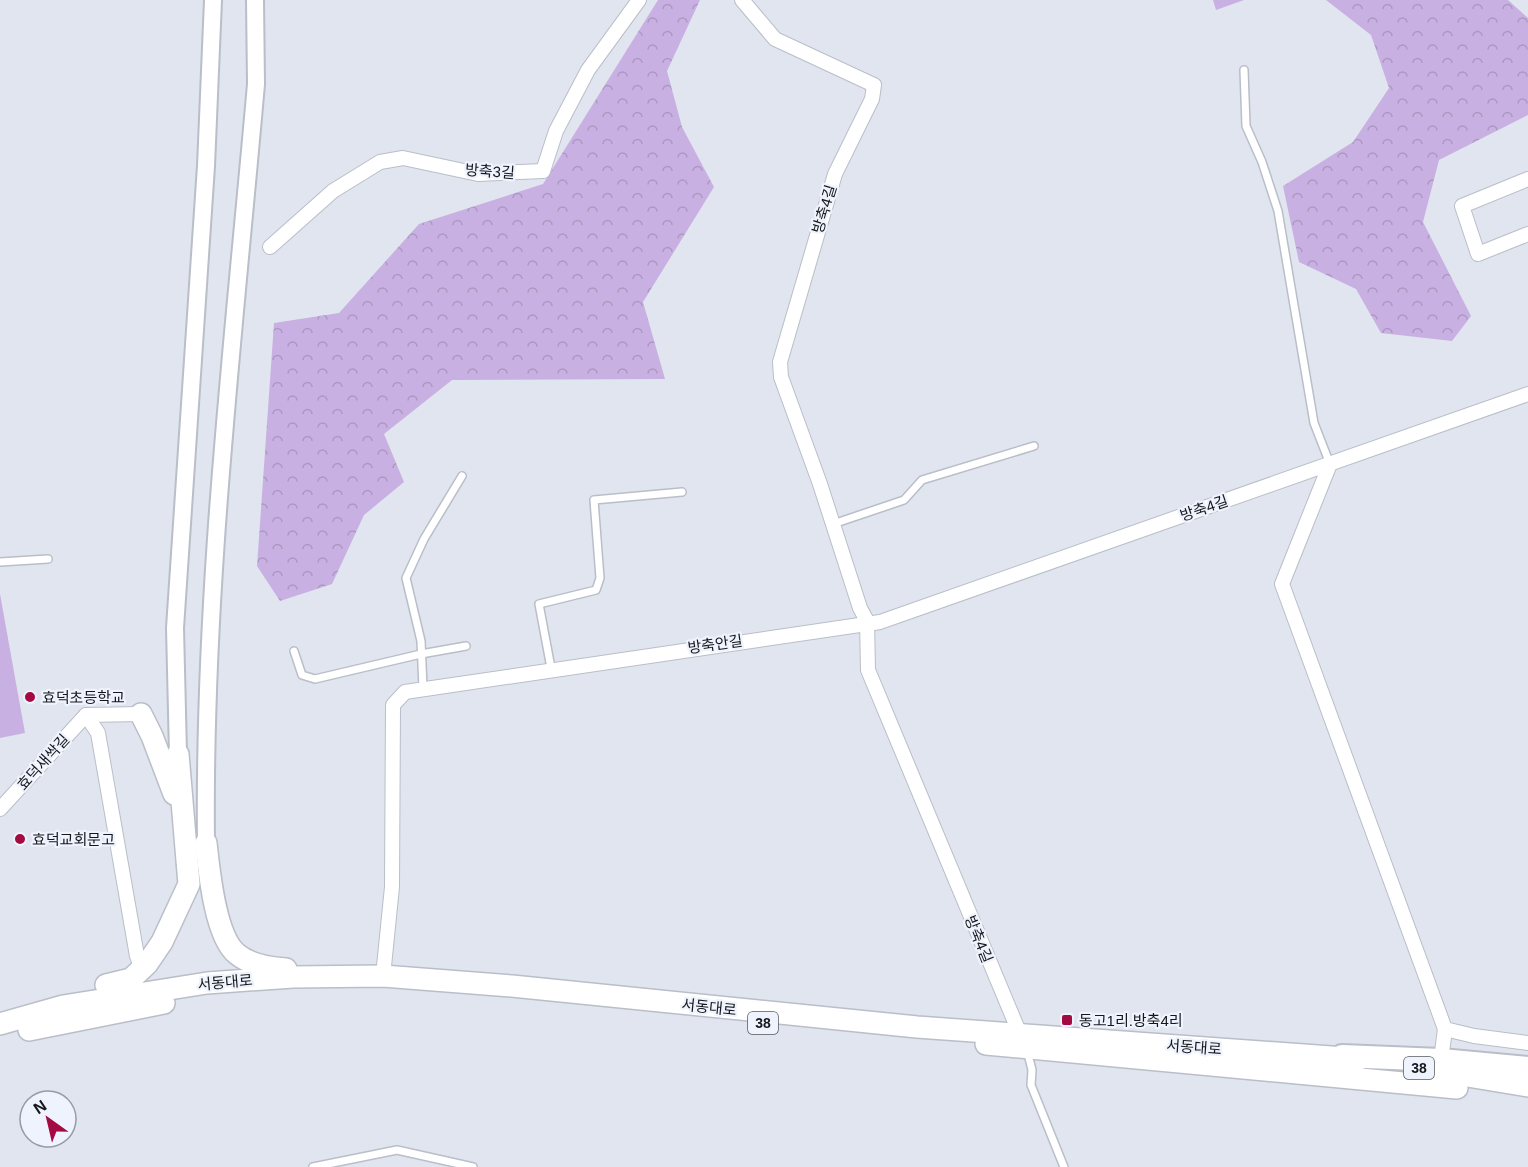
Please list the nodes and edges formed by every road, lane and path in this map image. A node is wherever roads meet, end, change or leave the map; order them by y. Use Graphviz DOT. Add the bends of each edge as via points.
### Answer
graph roads {
  1 [pos="213,0"];
  2 [pos="255,0"];
  3 [pos="639,0"];
  4 [pos="742,0"];
  5 [pos="1244,70"];
  6 [pos="1528,179"];
  7 [pos="1528,234"];
  8 [pos="270,247"];
  9 [pos="1528,394"];
  10 [pos="1034,446"];
  11 [pos="1330,464"];
  12 [pos="462,476"];
  13 [pos="682,492"];
  14 [pos="833,524"];
  15 [pos="48,559"];
  16 [pos="0,562"];
  17 [pos="874,622"];
  18 [pos="466,646"];
  19 [pos="294,651"];
  20 [pos="421,654"];
  21 [pos="551,668"];
  22 [pos="423,688"];
  23 [pos="141,714"];
  24 [pos="86,715"];
  25 [pos="178,753"];
  26 [pos="0,809"];
  27 [pos="182,816"];
  28 [pos="206,843"];
  29 [pos="142,969"];
  30 [pos="373,977"];
  31 [pos="34,1014"];
  32 [pos="0,1024"];
  33 [pos="1445,1029"];
  34 [pos="0,1038"];
  35 [pos="1023,1040"];
  36 [pos="1528,1043"];
  37 [pos="1342,1056"];
  38 [pos="1441,1060"];
  39 [pos="1528,1068"];
  40 [pos="1528,1086"];
  41 [pos="1528,1098"];
  42 [pos="313,1167"];
  43 [pos="473,1167"];
  44 [pos="1064,1167"];
  1 -- 25 [label="street" via="206,166 175,628"];
  2 -- 28 [label="street" via="256,84 210,620"];
  3 -- 8 [label="street, 방축3길" via="588,70 556,131 543,171 478,174 403,158 380,162 333,191"];
  4 -- 14 [label="street, 방축4길" via="775,39 874,85 872,99 835,174 780,362 781,377"];
  5 -- 11 [label="lane" via="1246,126 1278,211 1314,423"];
  6 -- 7 [label="street" via="1462,206 1478,254"];
  9 -- 11 [label="street, 방축4길"];
  10 -- 14 [label="lane" via="922,480 904,500"];
  11 -- 17 [label="street, 방축4길"];
  11 -- 33 [label="street" via="1282,585"];
  12 -- 20 [label="lane" via="406,578"];
  13 -- 21 [label="lane" via="594,500 600,578 596,590 539,604"];
  14 -- 17 [label="street, 방축4길" via="860,608"];
  15 -- 16 [label="lane"];
  17 -- 21 [label="street, 방축안길"];
  17 -- 35 [label="street, 방축4길" via="868,670"];
  18 -- 20 [label="lane"];
  19 -- 20 [label="lane" via="302,675 315,679"];
  20 -- 22 [label="lane"];
  21 -- 22 [label="street, 방축안길"];
  22 -- 30 [label="street, 방축안길" via="405,692 393,705 392,887"];
  23 -- 24 [label="street"];
  23 -- 27 [label="main road"];
  24 -- 26 [label="street, 효덕새싹길"];
  24 -- 29 [label="street" via="98,733"];
  25 -- 27 [label="main road"];
  27 -- 29 [label="main road" via="189,884 162,942"];
  28 -- 30 [label="main road" via="221,929 236,954 267,968"];
  29 -- 31 [label="main road" via="131,979 79,992"];
  30 -- 31 [label="main road, 서동대로 / 38" via="207,983 117,996"];
  30 -- 35 [label="main road, 서동대로 / 38" via="512,986"];
  31 -- 32 [label="main road, 서동대로 / 38"];
  33 -- 36 [label="street"];
  33 -- 38 [label="street"];
  34 -- 35 [label="main road, 서동대로 / 38" via="99,1014 240,992 378,987"];
  35 -- 37 [label="main road, 서동대로 / 38"];
  35 -- 41 [label="main road, 서동대로 / 38"];
  35 -- 44 [label="lane" via="1032,1085"];
  37 -- 38 [label="highway"];
  37 -- 40 [label="main road, 서동대로 / 38"];
  38 -- 39 [label="highway"];
  42 -- 43 [label="lane" via="398,1150"];
}
